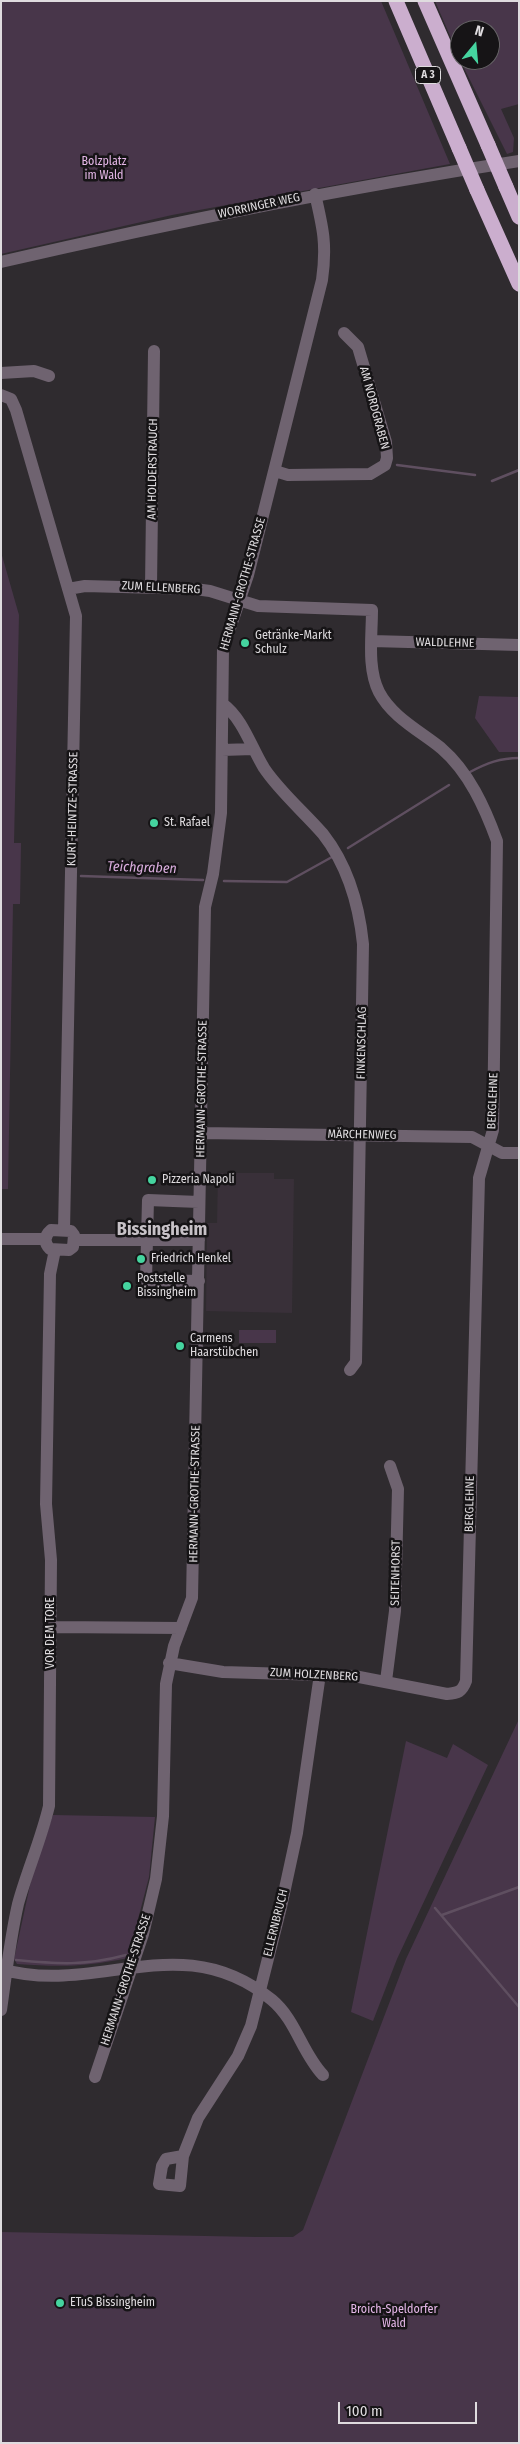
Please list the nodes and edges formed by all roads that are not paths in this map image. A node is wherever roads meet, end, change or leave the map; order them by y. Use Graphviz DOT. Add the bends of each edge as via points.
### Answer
graph roads {
  1 [pos="396,1"];
  2 [pos="425,1"];
  3 [pos="519,161"];
  4 [pos="315,194"];
  5 [pos="519,218"];
  6 [pos="1,262"];
  7 [pos="519,284"];
  8 [pos="344,333"];
  9 [pos="154,351"];
  10 [pos="1,373"];
  11 [pos="49,376"];
  12 [pos="6,397"];
  13 [pos="275,471"];
  14 [pos="151,587"];
  15 [pos="68,589"];
  16 [pos="238,600"];
  17 [pos="372,610"];
  18 [pos="372,642"];
  19 [pos="519,645"];
  20 [pos="223,704"];
  21 [pos="253,749"];
  22 [pos="222,750"];
  23 [pos="201,1133"];
  24 [pos="361,1135"];
  25 [pos="489,1146"];
  26 [pos="519,1153"];
  27 [pos="199,1202"];
  28 [pos="64,1230"];
  29 [pos="1,1239"];
  30 [pos="147,1239"];
  31 [pos="45,1240"];
  32 [pos="75,1240"];
  33 [pos="200,1240"];
  34 [pos="55,1250"];
  35 [pos="199,1281"];
  36 [pos="350,1370"];
  37 [pos="390,1466"];
  38 [pos="51,1627"];
  39 [pos="181,1628"];
  40 [pos="169,1664"];
  41 [pos="320,1674"];
  42 [pos="386,1681"];
  43 [pos="457,1693"];
  44 [pos="131,1966"];
  45 [pos="4,1970"];
  46 [pos="259,1990"];
  47 [pos="1,2010"];
  48 [pos="323,2075"];
  49 [pos="95,2077"];
  50 [pos="183,2156"];
  1 -- 7 [label="highway, A 3, bridge"];
  2 -- 5 [label="highway, A 3, bridge"];
  3 -- 4 [label="street, WORRINGER WEG"];
  4 -- 6 [label="street, WORRINGER WEG"];
  4 -- 13 [label="street, HERMANN-GROTHE-STRASSE" via="325,234 325,261"];
  8 -- 13 [label="street, AM NORDGRABEN" via="358,347 386,442 385,465 370,474 288,475"];
  9 -- 14 [label="street, AM HOLDERSTRAUCH"];
  10 -- 11 [label="street" via="34,371"];
  12 -- 15 [label="street, KURT-HEINTZE-STRASSE" via="16,410"];
  13 -- 16 [label="street, HERMANN-GROTHE-STRASSE" via="248,576"];
  14 -- 15 [label="street, ZUM ELLENBERG" via="85,586"];
  14 -- 16 [label="street, ZUM ELLENBERG" via="210,591"];
  15 -- 28 [label="street, KURT-HEINTZE-STRASSE" via="76,616"];
  16 -- 17 [label="street, ZUM ELLENBERG" via="284,608"];
  16 -- 20 [label="street, HERMANN-GROTHE-STRASSE" via="223,649"];
  17 -- 18 [label="street, BERGLEHNE"];
  18 -- 19 [label="street, WALDLEHNE"];
  18 -- 25 [label="street, BERGLEHNE" via="374,679 380,693 395,713 443,750 466,776 488,815 497,841 493,1130"];
  20 -- 21 [label="street, FINKENSCHLAG" via="234,712"];
  20 -- 22 [label="street, HERMANN-GROTHE-STRASSE"];
  21 -- 22 [label="street"];
  21 -- 24 [label="street, FINKENSCHLAG" via="265,770 336,854 360,911 364,944"];
  22 -- 23 [label="street, HERMANN-GROTHE-STRASSE" via="221,813 205,906"];
  23 -- 24 [label="street, MÄRCHENWEG"];
  23 -- 27 [label="street, HERMANN-GROTHE-STRASSE"];
  24 -- 25 [label="street, MÄRCHENWEG" via="472,1137"];
  24 -- 36 [label="street, FINKENSCHLAG" via="356,1362"];
  25 -- 26 [label="street, MÄRCHENWEG" via="502,1153"];
  25 -- 43 [label="street, BERGLEHNE" via="480,1178 466,1681"];
  27 -- 30 [label="street" via="148,1200"];
  27 -- 33 [label="street, HERMANN-GROTHE-STRASSE"];
  28 -- 31 [label="street" via="51,1230"];
  28 -- 32 [label="street" via="71,1231"];
  29 -- 31 [label="street"];
  30 -- 32 [label="street"];
  30 -- 33 [label="street"];
  30 -- 35 [label="street" via="146,1280"];
  31 -- 34 [label="street" via="50,1249"];
  32 -- 34 [label="street" via="69,1250"];
  33 -- 35 [label="street, HERMANN-GROTHE-STRASSE"];
  34 -- 38 [label="street, VOR DEM TORE" via="50,1274 46,1504 51,1560"];
  35 -- 39 [label="street, HERMANN-GROTHE-STRASSE" via="192,1598"];
  37 -- 42 [label="street, SEITENHORST" via="398,1489 396,1593"];
  38 -- 39 [label="street"];
  38 -- 45 [label="street, VOR DEM TORE" via="49,1806 26,1875"];
  39 -- 40 [label="street, HERMANN-GROTHE-STRASSE"];
  40 -- 41 [label="street, ZUM HOLZENBERG" via="223,1672"];
  40 -- 44 [label="street, HERMANN-GROTHE-STRASSE" via="163,1816 156,1879 143,1934"];
  41 -- 42 [label="street, ZUM HOLZENBERG"];
  41 -- 46 [label="street, ELLERNBRUCH" via="296,1833"];
  42 -- 43 [label="street, ZUM HOLZENBERG" via="446,1694"];
  44 -- 45 [label="street" via="68,1975"];
  44 -- 46 [label="street" via="168,1963 204,1967 233,1976"];
  44 -- 49 [label="street, HERMANN-GROTHE-STRASSE"];
  45 -- 47 [label="street, VOR DEM TORE"];
  46 -- 48 [label="street" via="290,2018"];
  46 -- 50 [label="street, ELLERNBRUCH" via="251,2026 238,2056 198,2118"];
}
